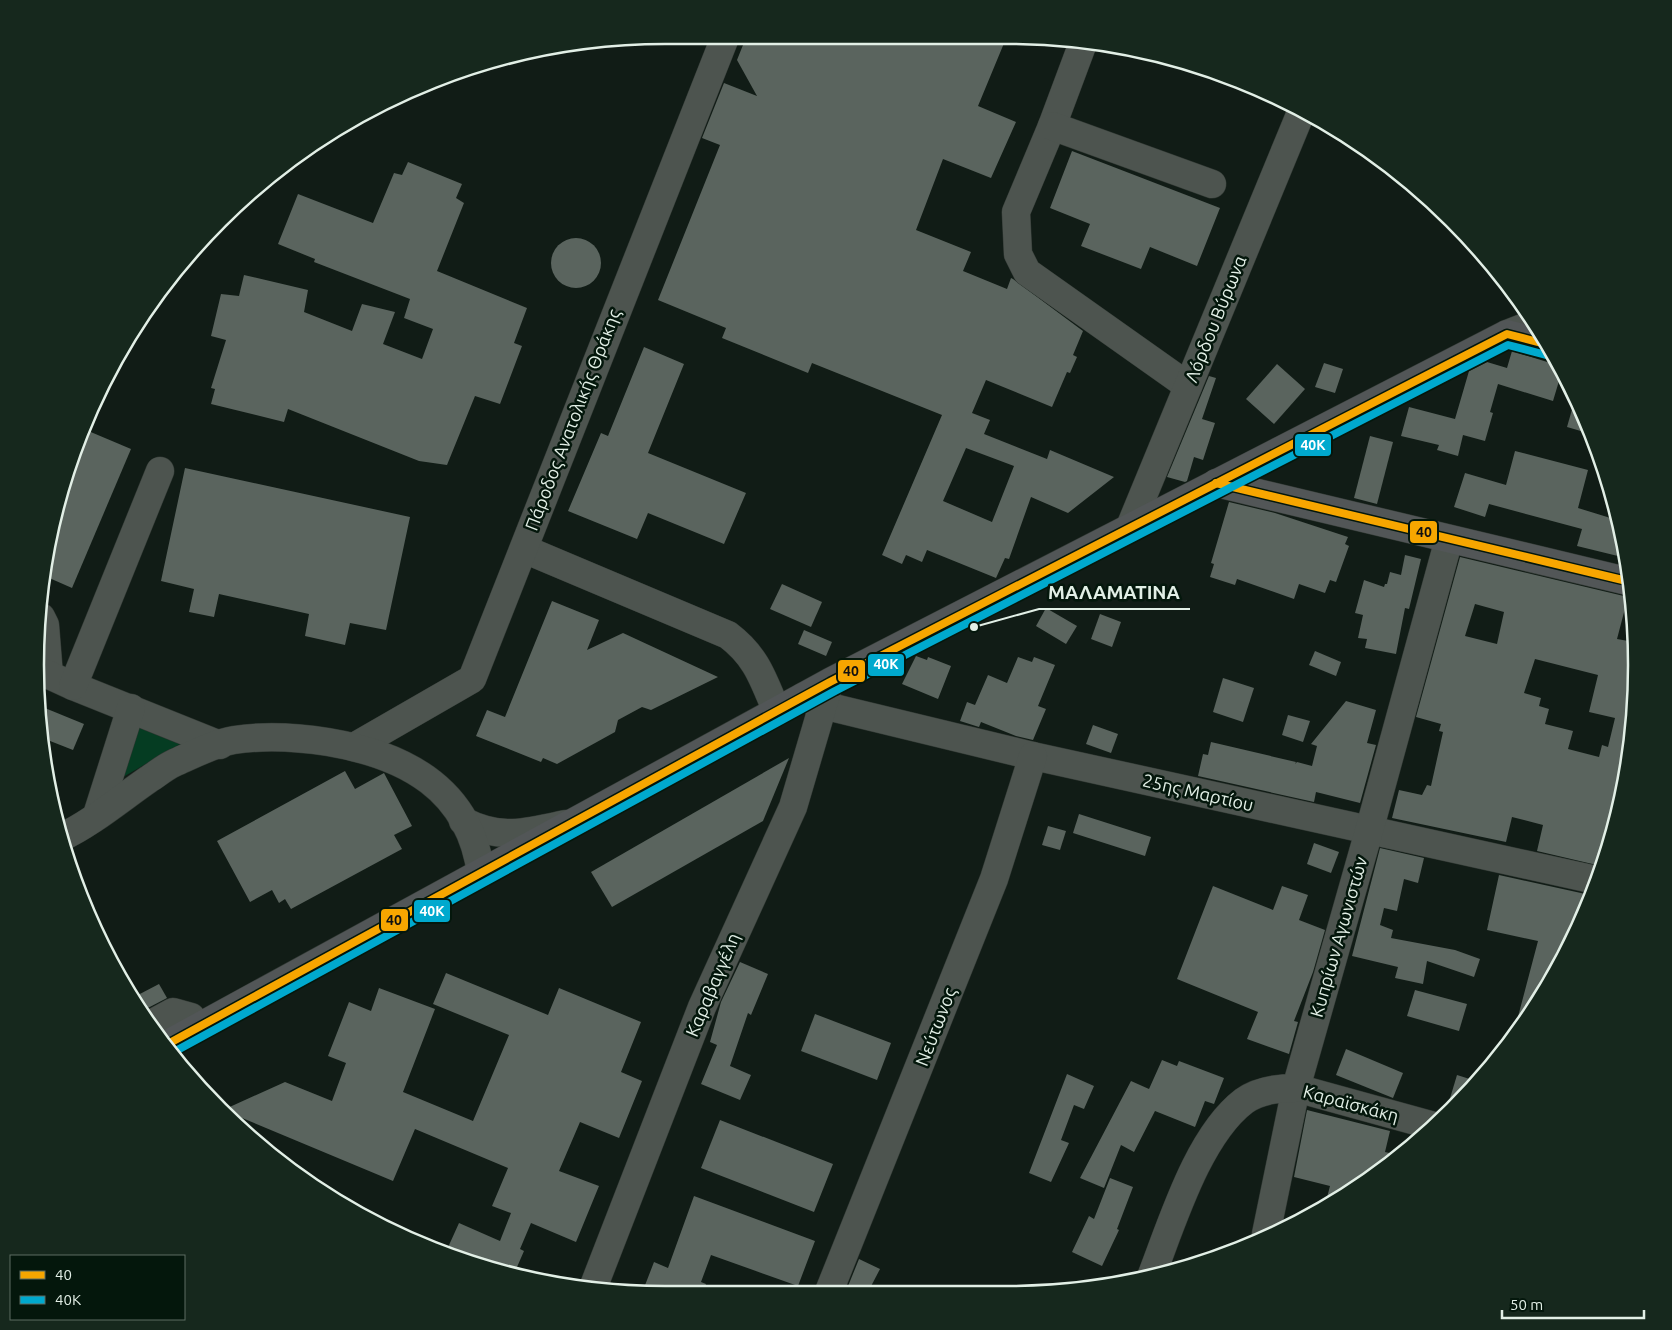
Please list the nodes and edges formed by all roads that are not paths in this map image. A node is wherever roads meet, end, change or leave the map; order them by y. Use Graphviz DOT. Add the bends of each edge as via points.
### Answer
graph roads {
  1 [pos="722,44"];
  2 [pos="1081,48"];
  3 [pos="1299,117"];
  4 [pos="1052,126"];
  5 [pos="1212,184"];
  6 [pos="1522,317"];
  7 [pos="1518,330"];
  8 [pos="1535,338"];
  9 [pos="1188,386"];
  10 [pos="160,471"];
  11 [pos="1216,483"];
  12 [pos="1130,527"];
  13 [pos="1449,539"];
  14 [pos="524,549"];
  15 [pos="1622,580"];
  16 [pos="44,674"];
  17 [pos="73,686"];
  18 [pos="818,694"];
  19 [pos="130,708"];
  20 [pos="777,712"];
  21 [pos="220,745"];
  22 [pos="354,746"];
  23 [pos="1033,756"];
  24 [pos="97,815"];
  25 [pos="463,821"];
  26 [pos="572,822"];
  27 [pos="1369,831"];
  28 [pos="68,835"];
  29 [pos="481,874"];
  30 [pos="1590,879"];
  31 [pos="191,1017"];
  32 [pos="156,1021"];
  33 [pos="171,1042"];
  34 [pos="1296,1088"];
  35 [pos="1426,1124"];
  36 [pos="1267,1229"];
  37 [pos="1155,1268"];
  38 [pos="594,1282"];
  39 [pos="831,1286"];
  1 -- 14 [label="street, Πάροδος Ανατολικής Θράκης"];
  2 -- 4 [label="street"];
  3 -- 9 [label="street, Λόρδου Βύρωνα"];
  4 -- 5 [label="street"];
  4 -- 9 [label="street" via="1016,212 1018,254 1026,272"];
  6 -- 7 [label="street"];
  7 -- 8 [label="main road"];
  7 -- 11 [label="main road"];
  9 -- 12 [label="street, Λόρδου Βύρωνα"];
  10 -- 17 [label="street"];
  11 -- 12 [label="main road"];
  11 -- 13 [label="main road"];
  12 -- 18 [label="main road"];
  13 -- 15 [label="main road"];
  13 -- 27 [label="street, Κυπρίων Αγωνιστών"];
  14 -- 20 [label="street" via="728,635 744,647 756,663"];
  14 -- 22 [label="street, Πάροδος Ανατολικής Θράκης" via="472,679"];
  16 -- 17 [label="street"];
  17 -- 19 [label="street"];
  18 -- 20 [label="main road"];
  18 -- 23 [label="street, 25ης Μαρτίου"];
  18 -- 38 [label="street, Καραβαγγέλη" via="793,807 702,1007"];
  19 -- 21 [label="street"];
  19 -- 24 [label="street"];
  20 -- 26 [label="main road"];
  21 -- 22 [label="street" via="232,740 267,736"];
  21 -- 24 [label="street" via="172,763"];
  22 -- 25 [label="street" via="413,768 434,782 450,799"];
  23 -- 27 [label="street, 25ης Μαρτίου"];
  23 -- 39 [label="street, Νεύτωνος" via="994,879"];
  24 -- 28 [label="street"];
  25 -- 26 [label="street" via="493,833"];
  25 -- 29 [label="street" via="474,841"];
  26 -- 29 [label="main road"];
  27 -- 30 [label="street, 25ης Μαρτίου"];
  27 -- 34 [label="street, Κυπρίων Αγωνιστών"];
  29 -- 33 [label="main road"];
  31 -- 32 [label="street" via="173,1012"];
  34 -- 35 [label="street, Καραϊσκάκη"];
  34 -- 36 [label="street, Καραϊσκάκη"];
  34 -- 37 [label="street" via="1276,1088 1245,1100 1214,1134 1199,1160"];
}
